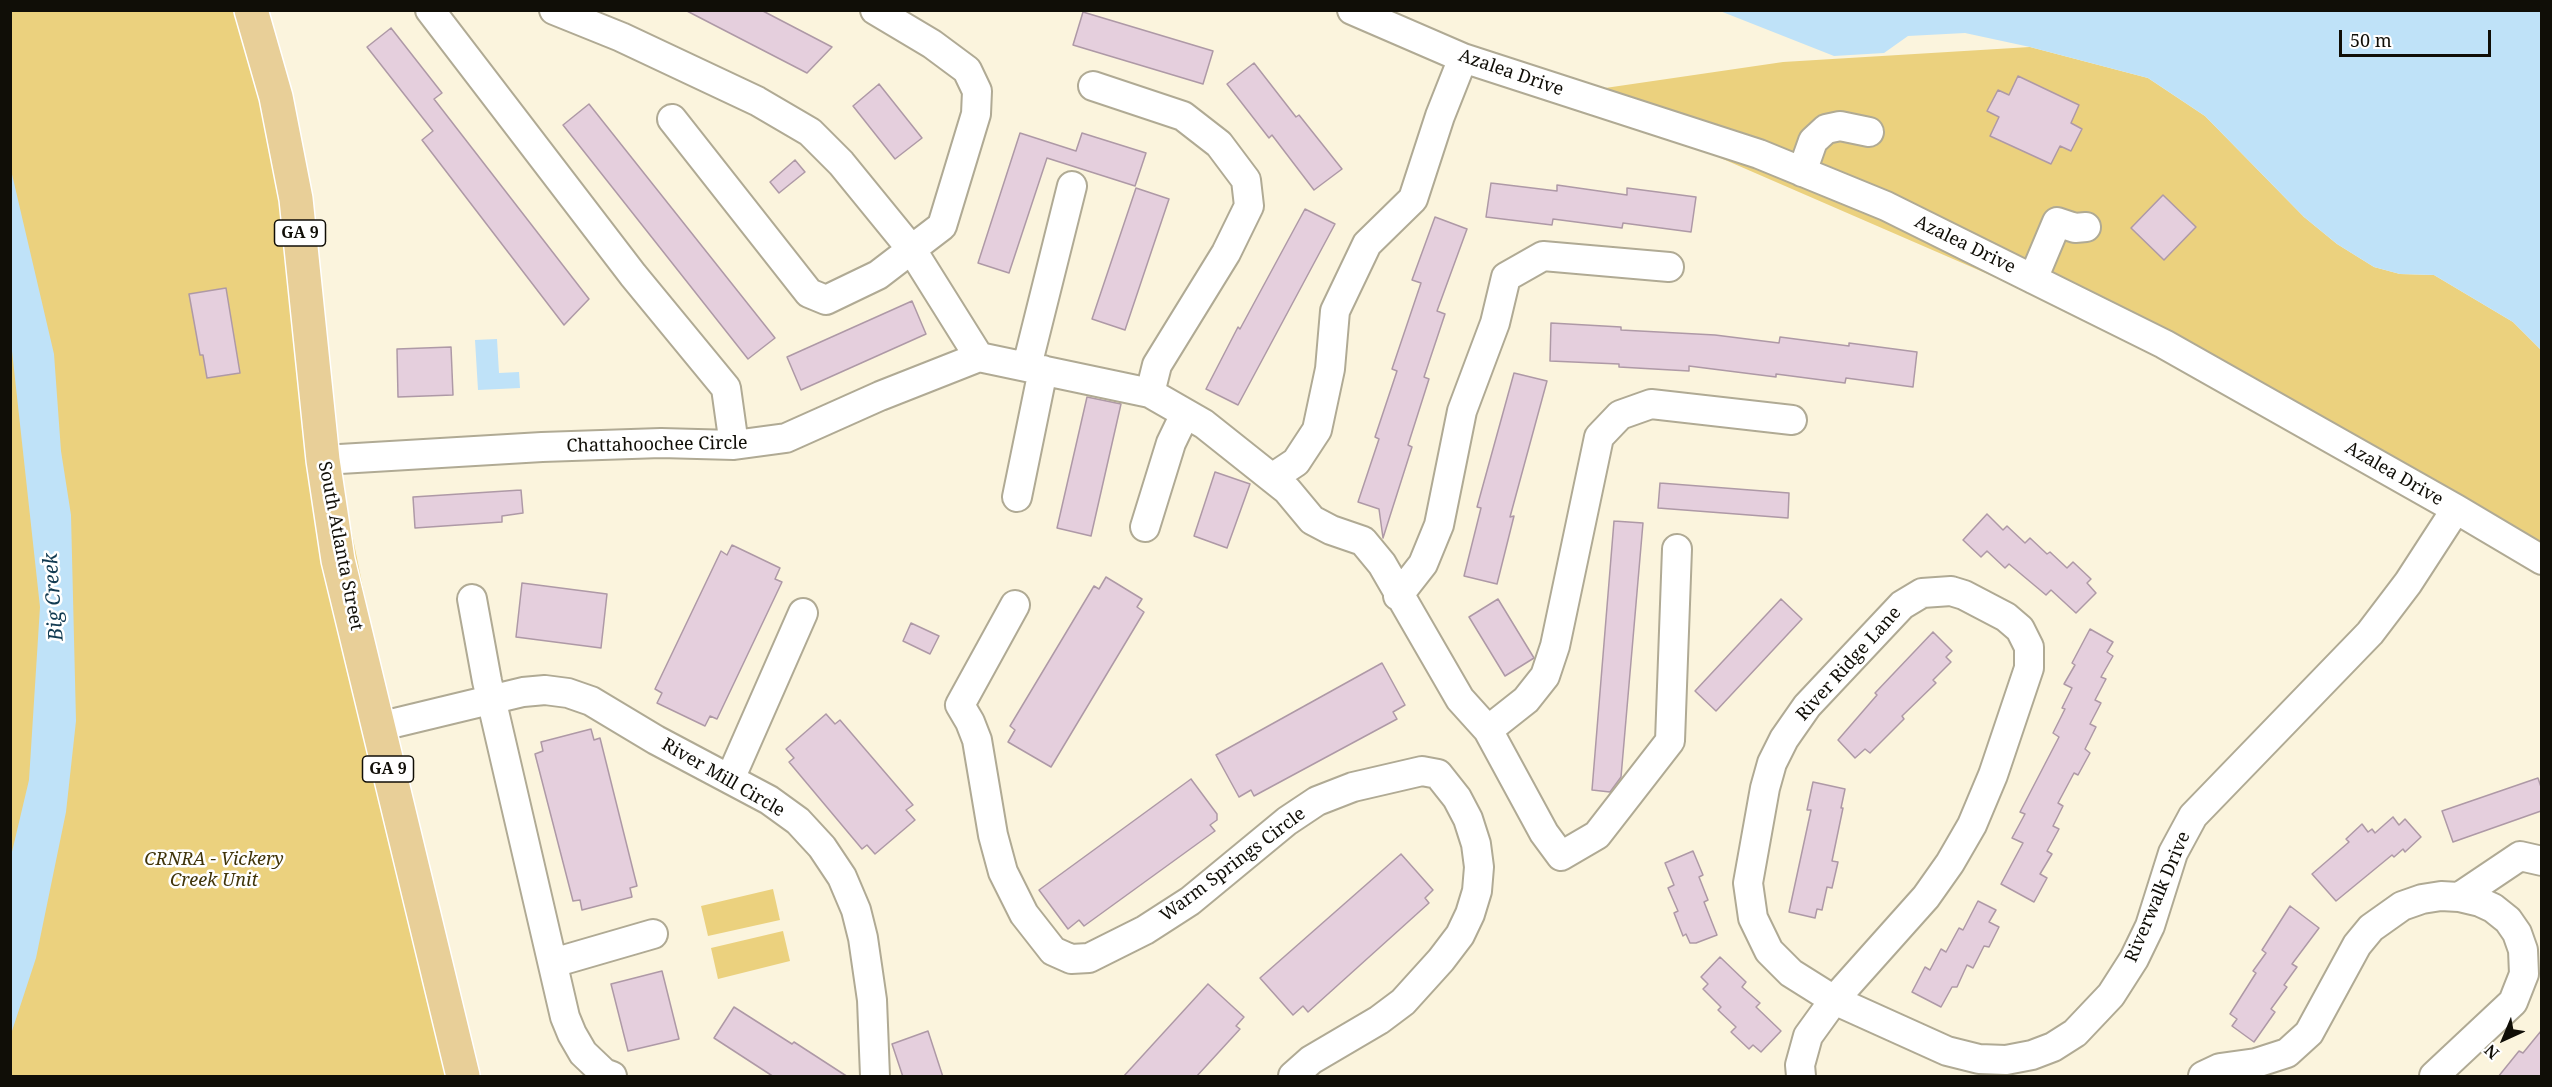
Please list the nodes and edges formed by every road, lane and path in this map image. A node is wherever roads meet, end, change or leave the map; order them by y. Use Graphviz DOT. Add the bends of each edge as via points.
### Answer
graph roads {
  1 [pos="251,10"];
  2 [pos="430,10"];
  3 [pos="554,10"];
  4 [pos="875,10"];
  5 [pos="1352,10"];
  6 [pos="1463,58"];
  7 [pos="1093,86"];
  8 [pos="672,119"];
  9 [pos="1869,132"];
  10 [pos="1802,172"];
  11 [pos="1072,186"];
  12 [pos="2086,227"];
  13 [pos="912,249"];
  14 [pos="1670,267"];
  15 [pos="2033,279"];
  16 [pos="980,357"];
  17 [pos="1035,368"];
  18 [pos="1150,393"];
  19 [pos="1185,414"];
  20 [pos="1792,420"];
  21 [pos="734,446"];
  22 [pos="322,460"];
  23 [pos="1272,478"];
  24 [pos="1017,497"];
  25 [pos="2456,509"];
  26 [pos="1145,527"];
  27 [pos="1677,549"];
  28 [pos="2541,560"];
  29 [pos="1398,596"];
  30 [pos="472,599"];
  31 [pos="1015,605"];
  32 [pos="803,613"];
  33 [pos="492,699"];
  34 [pos="378,727"];
  35 [pos="1488,729"];
  36 [pos="730,779"];
  37 [pos="2541,861"];
  38 [pos="2459,897"];
  39 [pos="652,934"];
  40 [pos="553,963"];
  41 [pos="2533,974"];
  42 [pos="1834,1000"];
  43 [pos="463,1077"];
  44 [pos="612,1077"];
  45 [pos="875,1077"];
  46 [pos="1293,1077"];
  47 [pos="1801,1077"];
  48 [pos="2203,1077"];
  49 [pos="2434,1077"];
  1 -- 22 [label="main road, South Atlanta Street / GA 9" via="276,97 296,200"];
  2 -- 21 [label="street" via="633,275 726,388"];
  3 -- 13 [label="street" via="757,101 810,132 842,163"];
  4 -- 13 [label="street" via="968,70 978,91 976,114 942,226"];
  5 -- 6 [label="street, Azalea Drive"];
  6 -- 10 [label="street, Azalea Drive" via="1759,154"];
  6 -- 23 [label="street" via="1413,199 1367,244 1335,311 1330,369 1317,430 1296,462"];
  7 -- 18 [label="street" via="1183,116 1219,144 1246,180 1249,206 1226,254 1157,365"];
  8 -- 13 [label="street" via="809,293 826,300 878,275"];
  9 -- 10 [label="street" via="1840,126 1826,129 1814,141"];
  10 -- 15 [label="street, Azalea Drive" via="1886,206"];
  11 -- 17 [label="street"];
  12 -- 15 [label="street" via="2057,222"];
  13 -- 16 [label="street"];
  14 -- 29 [label="street" via="1543,256 1506,277 1495,322 1462,411 1439,525 1423,564"];
  15 -- 25 [label="street, Azalea Drive" via="2164,344"];
  16 -- 17 [label="street"];
  16 -- 21 [label="street, Chattahoochee Circle" via="786,438"];
  17 -- 18 [label="street"];
  17 -- 24 [label="street"];
  18 -- 19 [label="street"];
  19 -- 23 [label="street" via="1204,424"];
  19 -- 26 [label="street" via="1171,443"];
  20 -- 35 [label="street" via="1651,404 1620,415 1599,437 1555,646 1545,676 1526,700"];
  21 -- 22 [label="street, Chattahoochee Circle" via="661,443 542,447"];
  22 -- 34 [label="main road, South Atlanta Street / GA 9" via="338,560"];
  23 -- 29 [label="street" via="1312,520 1363,541 1382,564"];
  25 -- 28 [label="street, Azalea Drive"];
  25 -- 42 [label="street, Riverwalk Drive" via="2370,633 2193,816 2173,853 2150,926 2134,959 2110,995 2076,1033 2032,1055 2006,1060 1979,1059 1947,1051"];
  27 -- 35 [label="street" via="1670,741 1597,835 1562,856 1544,833"];
  29 -- 35 [label="street" via="1460,699"];
  30 -- 33 [label="street"];
  31 -- 46 [label="street, Warm Springs Circle" via="960,705 977,740 1003,872 1024,914 1053,951 1071,959 1089,958 1145,930 1190,901 1317,801 1353,787 1422,771 1438,774 1457,798 1476,844 1479,867 1477,891 1460,935 1403,1002 1311,1060"];
  32 -- 36 [label="street"];
  33 -- 34 [label="street, River Mill Circle"];
  33 -- 36 [label="street, River Mill Circle" via="544,690 568,693 591,701"];
  33 -- 40 [label="street"];
  34 -- 43 [label="main road, South Atlanta Street / GA 9"];
  36 -- 45 [label="street, River Mill Circle" via="798,821 842,877 856,910 862,938 872,1000"];
  37 -- 38 [label="street" via="2520,856"];
  38 -- 41 [label="street" via="2487,905 2508,920"];
  38 -- 48 [label="street" via="2422,899 2402,906 2371,928 2357,945 2309,1033 2287,1053 2256,1064 2220,1068"];
  39 -- 40 [label="street"];
  40 -- 44 [label="street" via="572,1034 583,1053"];
  41 -- 49 [label="street" via="2513,1002"];
  42 -- 42 [label="street, River Ridge Lane" via="1791,973 1769,951 1753,918 1748,883 1772,763 1807,706 1902,605 1922,593 1951,591 2006,617 2020,629 2029,647 2029,668 1993,775 1972,825 1950,863 1926,897"];
  42 -- 47 [label="street, River Ridge Lane" via="1808,1036 1800,1065"];
}
